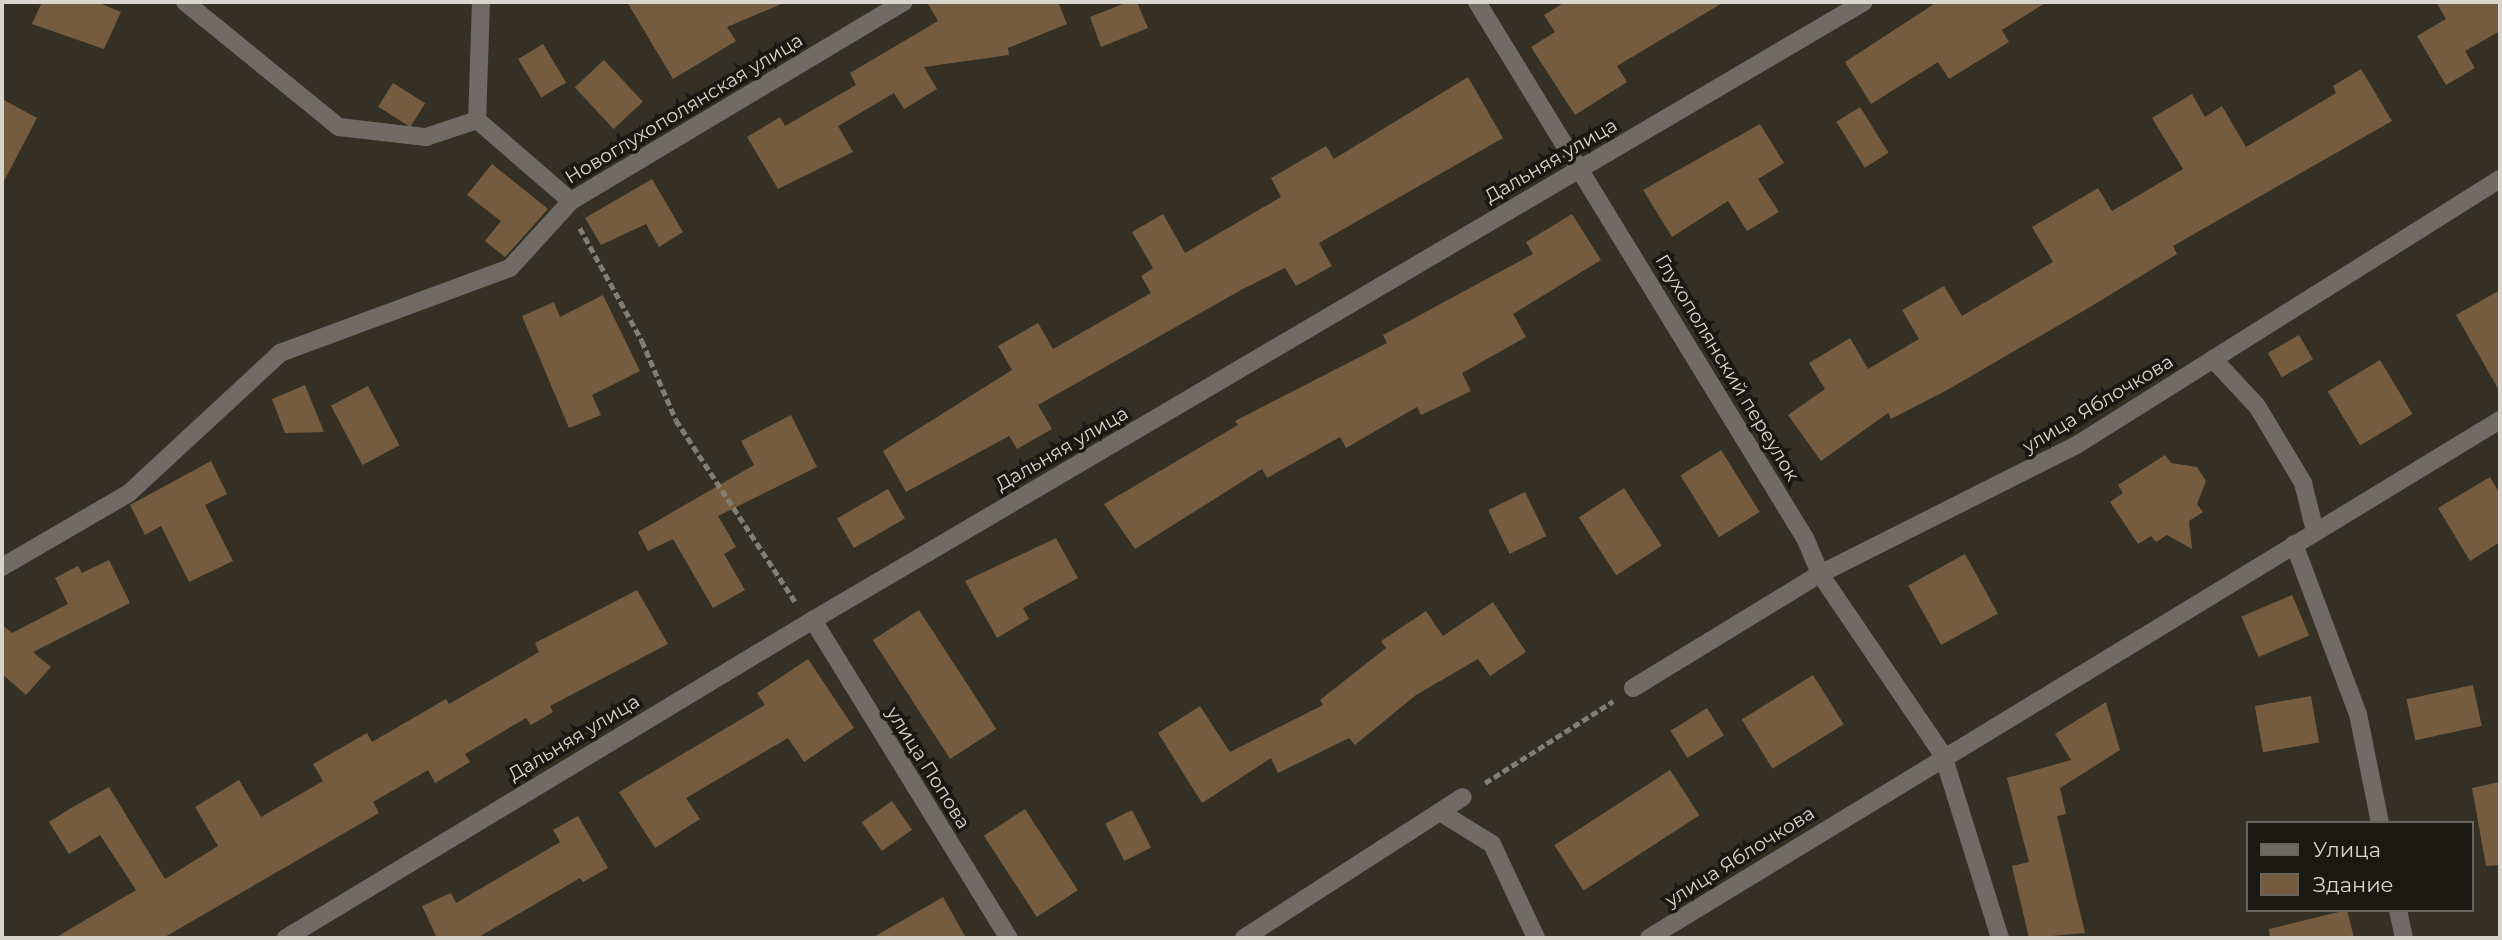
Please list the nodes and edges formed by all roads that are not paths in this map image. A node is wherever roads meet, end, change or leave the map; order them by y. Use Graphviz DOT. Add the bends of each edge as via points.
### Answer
graph roads {
  1 [pos="186,2"];
  2 [pos="481,2"];
  3 [pos="904,2"];
  4 [pos="1477,2"];
  5 [pos="1864,2"];
  6 [pos="477,120"];
  7 [pos="1581,168"];
  8 [pos="2500,179"];
  9 [pos="571,201"];
  10 [pos="2213,359"];
  11 [pos="2500,420"];
  12 [pos="2315,531"];
  13 [pos="2294,544"];
  14 [pos="2,567"];
  15 [pos="1820,574"];
  16 [pos="813,620"];
  17 [pos="1633,688"];
  18 [pos="1943,755"];
  19 [pos="1464,797"];
  20 [pos="1440,812"];
  21 [pos="2380,821"];
  22 [pos="2398,912"];
  23 [pos="286,938"];
  24 [pos="1009,938"];
  25 [pos="1244,938"];
  26 [pos="1536,938"];
  27 [pos="1649,938"];
  28 [pos="2000,938"];
  29 [pos="2404,938"];
  1 -- 6 [label="street" via="339,127 426,137"];
  2 -- 6 [label="street"];
  3 -- 9 [label="street, Новоглухополянская улица"];
  4 -- 7 [label="street, Глухополянский переулок"];
  5 -- 7 [label="street, Дальняя улица"];
  6 -- 9 [label="street"];
  7 -- 15 [label="street, Глухополянский переулок" via="1805,538"];
  7 -- 16 [label="street, Дальняя улица"];
  8 -- 10 [label="street, улица Яблочкова"];
  9 -- 14 [label="street, Новоглухополянская улица" via="510,268 280,353 129,493"];
  10 -- 12 [label="street" via="2257,406 2304,483"];
  10 -- 15 [label="street, улица Яблочкова" via="2075,446"];
  11 -- 12 [label="street, улица Яблочкова"];
  12 -- 13 [label="street, улица Яблочкова"];
  13 -- 18 [label="street, улица Яблочкова"];
  13 -- 21 [label="street" via="2358,714"];
  15 -- 17 [label="street, улица Яблочкова"];
  15 -- 18 [label="street, Глухополянский переулок"];
  16 -- 23 [label="street, Дальняя улица"];
  16 -- 24 [label="street, улица Попова"];
  18 -- 27 [label="street, улица Яблочкова"];
  18 -- 28 [label="street, Глухополянский переулок"];
  19 -- 20 [label="street"];
  20 -- 25 [label="street"];
  20 -- 26 [label="street" via="1493,844"];
  22 -- 29 [label="street"];
}
